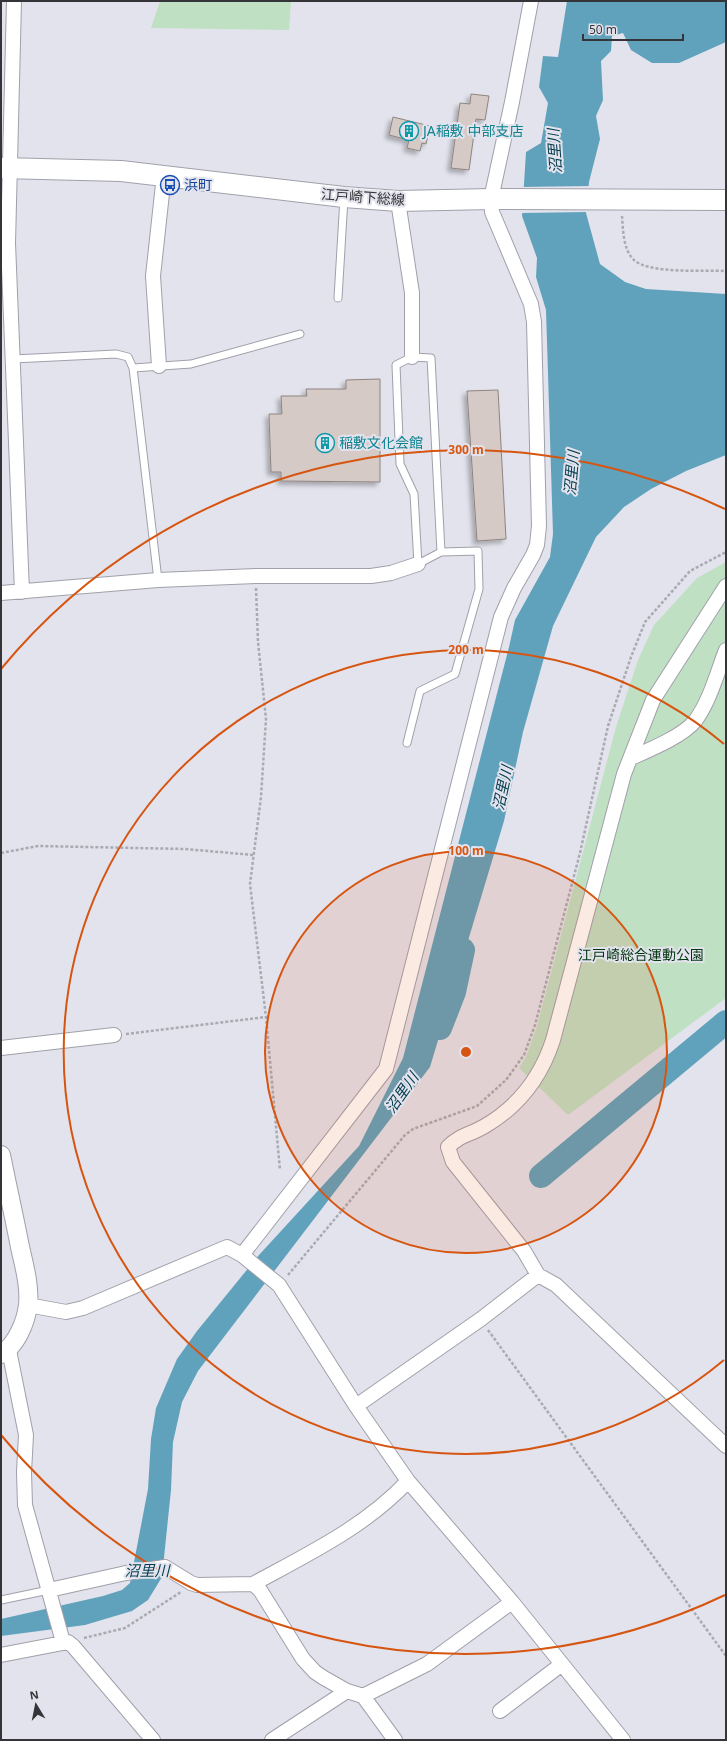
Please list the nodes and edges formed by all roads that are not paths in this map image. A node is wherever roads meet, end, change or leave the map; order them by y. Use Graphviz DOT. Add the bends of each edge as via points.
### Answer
graph roads {
  1 [pos="14,1"];
  2 [pos="531,1"];
  3 [pos="5,168"];
  4 [pos="164,175"];
  5 [pos="344,197"];
  6 [pos="496,199"];
  7 [pos="726,200"];
  8 [pos="398,201"];
  9 [pos="338,298"];
  10 [pos="300,334"];
  11 [pos="412,357"];
  12 [pos="12,358"];
  13 [pos="159,366"];
  14 [pos="133,368"];
  15 [pos="441,552"];
  16 [pos="418,564"];
  17 [pos="158,580"];
  18 [pos="726,586"];
  19 [pos="22,592"];
  20 [pos="1,593"];
  21 [pos="726,650"];
  22 [pos="407,743"];
  23 [pos="631,758"];
  24 [pos="114,1035"];
  25 [pos="1,1048"];
  26 [pos="1,1154"];
  27 [pos="245,1257"];
  28 [pos="538,1275"];
  29 [pos="28,1305"];
  30 [pos="5,1352"];
  31 [pos="356,1406"];
  32 [pos="726,1446"];
  33 [pos="408,1480"];
  34 [pos="253,1584"];
  35 [pos="49,1590"];
  36 [pos="1,1600"];
  37 [pos="512,1602"];
  38 [pos="66,1642"];
  39 [pos="1,1655"];
  40 [pos="562,1664"];
  41 [pos="347,1691"];
  42 [pos="363,1696"];
  43 [pos="500,1711"];
  44 [pos="153,1740"];
  45 [pos="272,1740"];
  46 [pos="395,1740"];
  47 [pos="623,1740"];
  1 -- 3 [label="street"];
  2 -- 6 [label="street"];
  3 -- 4 [label="main road, 江戸崎下総線" via="120,171"];
  3 -- 12 [label="street"];
  4 -- 5 [label="main road, 江戸崎下総線"];
  4 -- 13 [label="street" via="153,276"];
  5 -- 8 [label="main road, 江戸崎下総線"];
  5 -- 9 [label="lane"];
  6 -- 7 [label="main road, 江戸崎下総線"];
  6 -- 8 [label="main road, 江戸崎下総線"];
  6 -- 27 [label="street" via="492,212 532,304 539,518 537,544 501,616 386,1069"];
  8 -- 11 [label="street" via="412,293"];
  10 -- 13 [label="lane" via="191,364"];
  11 -- 15 [label="lane" via="432,358"];
  11 -- 16 [label="lane" via="396,365 400,464 414,494"];
  12 -- 14 [label="lane" via="116,354 128,357"];
  12 -- 19 [label="street"];
  13 -- 14 [label="lane"];
  14 -- 17 [label="lane"];
  15 -- 16 [label="lane"];
  15 -- 22 [label="lane" via="478,551 479,589 455,674 420,691"];
  16 -- 17 [label="street" via="372,576 256,576"];
  17 -- 19 [label="street"];
  18 -- 23 [label="street" via="653,700"];
  19 -- 20 [label="street"];
  21 -- 23 [label="street" via="706,701 694,722 672,738"];
  23 -- 28 [label="street" via="624,774 553,1040 539,1075 506,1112 483,1128 456,1138 448,1147 454,1162 524,1251"];
  24 -- 25 [label="street"];
  26 -- 29 [label="street" via="24,1267"];
  27 -- 29 [label="street" via="227,1247 82,1308 66,1312"];
  27 -- 31 [label="street" via="277,1283"];
  28 -- 31 [label="street" via="481,1319"];
  28 -- 32 [label="street" via="556,1285"];
  29 -- 30 [label="street" via="25,1320"];
  30 -- 35 [label="street" via="26,1435 24,1505"];
  31 -- 33 [label="street"];
  33 -- 34 [label="street" via="393,1496 348,1532"];
  33 -- 37 [label="street"];
  34 -- 35 [label="street" via="197,1585 166,1567"];
  34 -- 41 [label="street" via="260,1590 303,1659 315,1672"];
  35 -- 36 [label="lane"];
  35 -- 38 [label="street"];
  37 -- 40 [label="street"];
  37 -- 42 [label="street" via="427,1664"];
  38 -- 39 [label="street"];
  38 -- 44 [label="street" via="73,1646"];
  40 -- 43 [label="street"];
  40 -- 47 [label="street"];
  41 -- 42 [label="street"];
  41 -- 45 [label="street"];
  42 -- 46 [label="street"];
}
